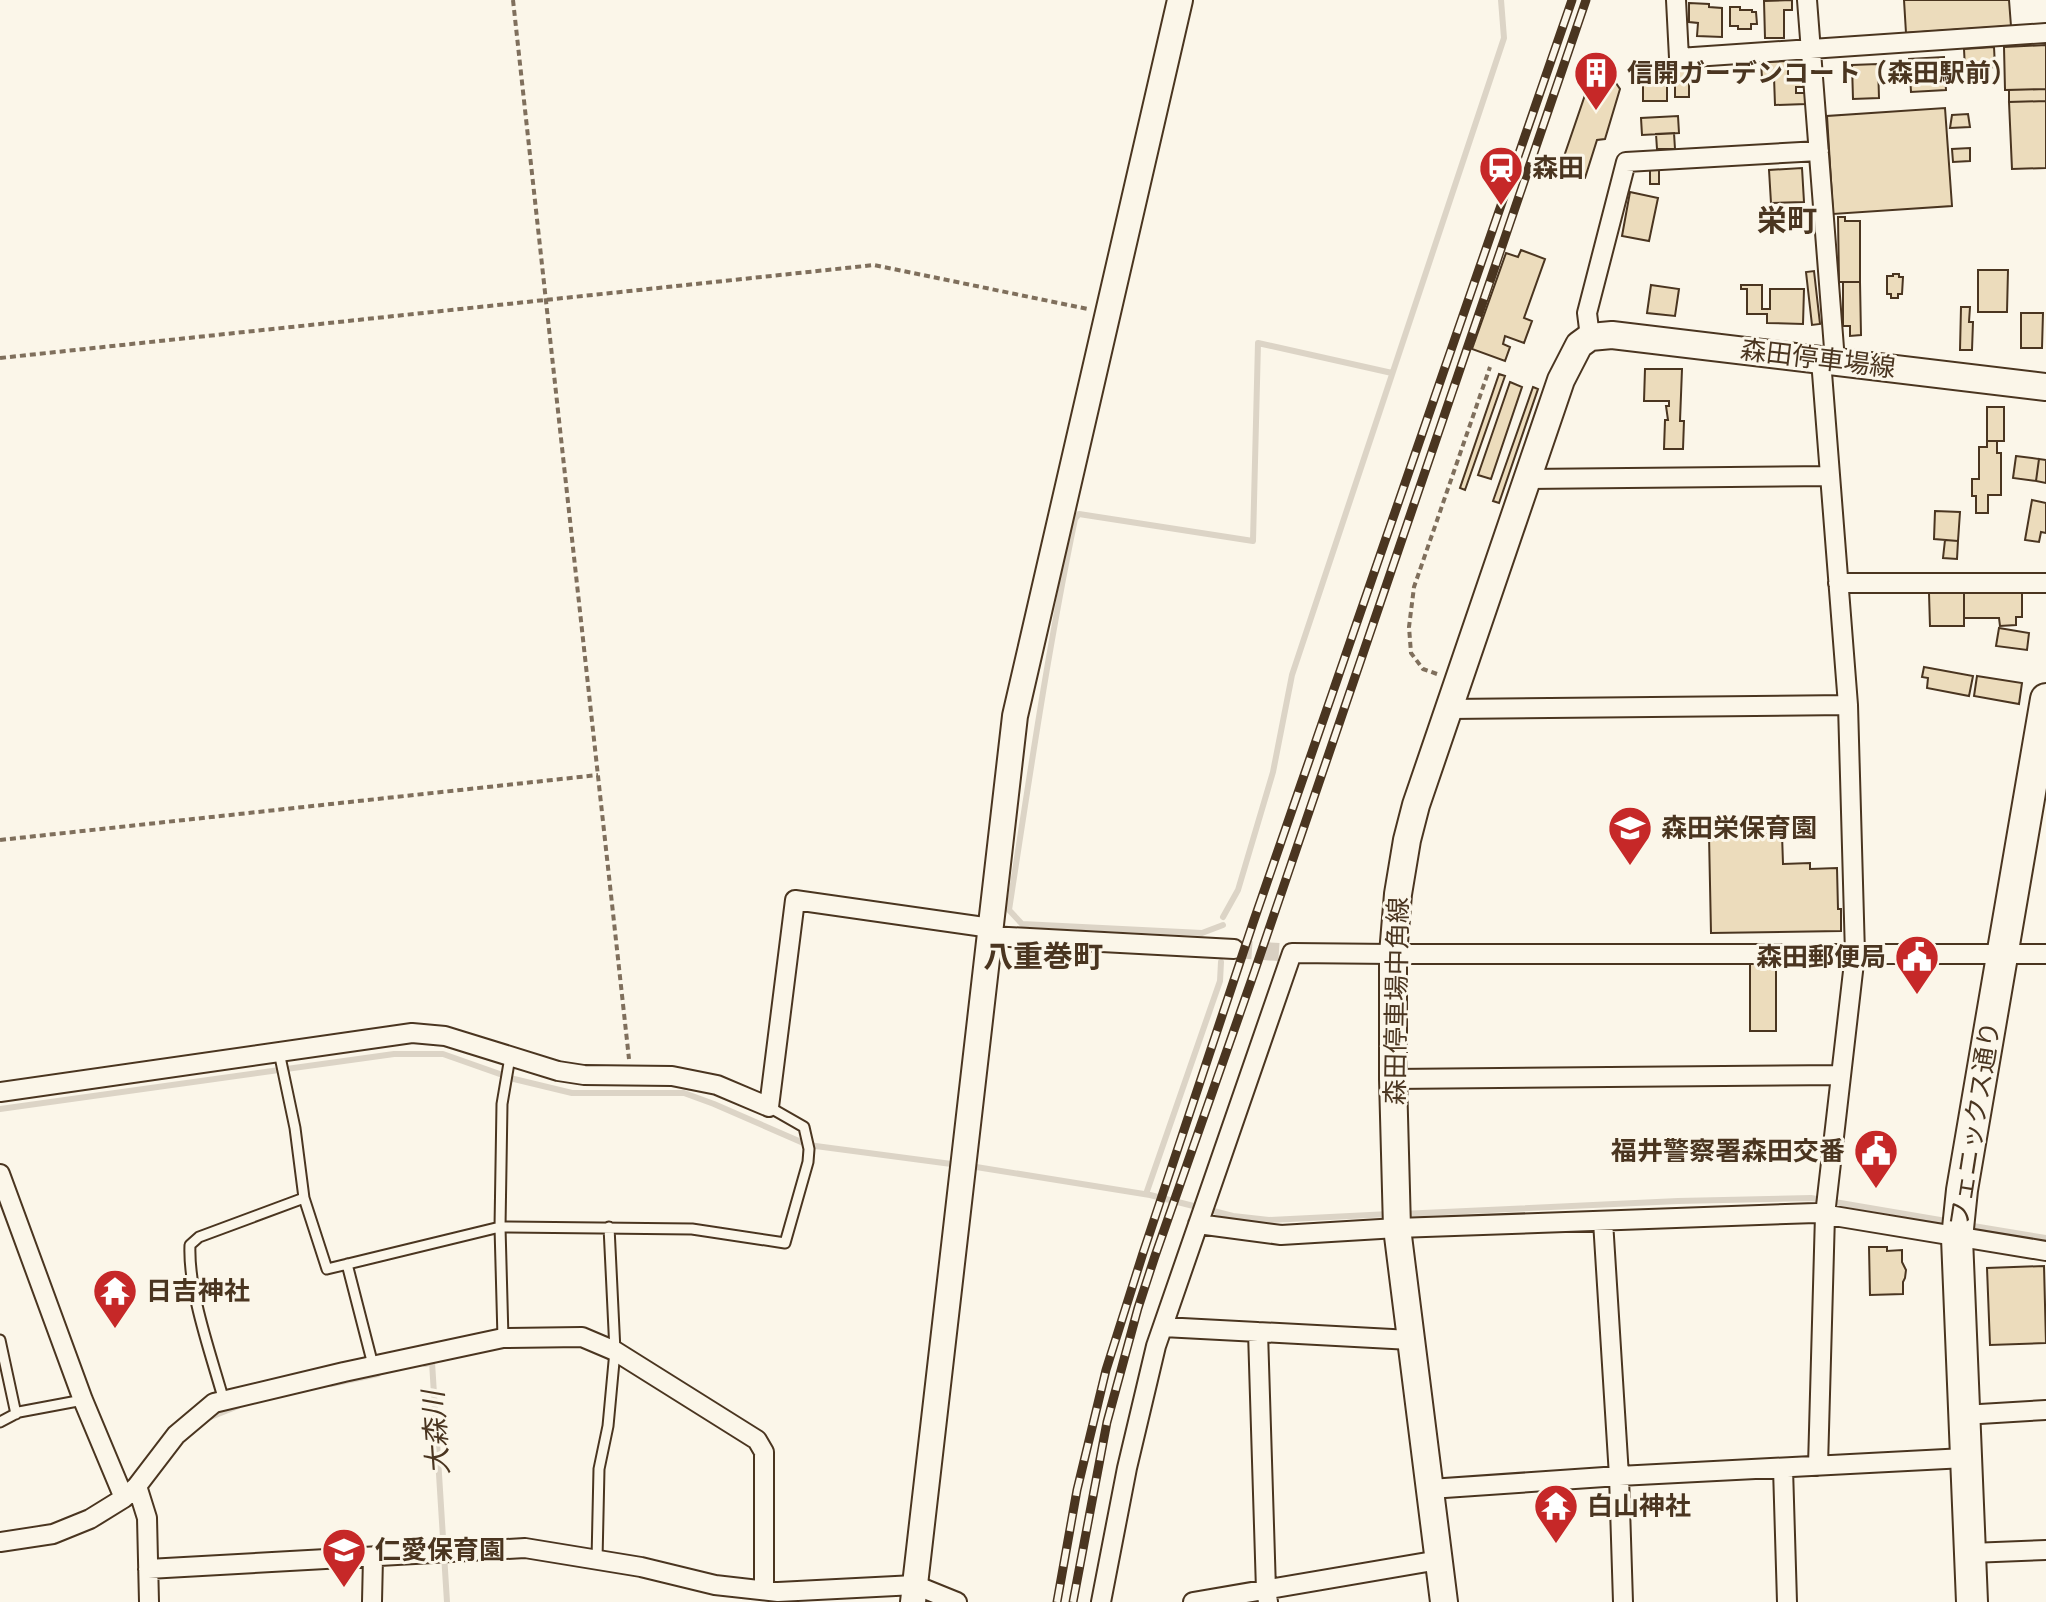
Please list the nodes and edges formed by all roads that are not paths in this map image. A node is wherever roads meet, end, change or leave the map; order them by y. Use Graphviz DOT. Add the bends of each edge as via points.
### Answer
graph roads {
  1 [pos="1180,0"];
  2 [pos="1676,0"];
  3 [pos="1807,0"];
  4 [pos="2046,33"];
  5 [pos="1811,48"];
  6 [pos="1819,151"];
  7 [pos="1590,337"];
  8 [pos="1828,360"];
  9 [pos="2046,387"];
  10 [pos="1830,476"];
  11 [pos="1527,479"];
  12 [pos="1838,583"];
  13 [pos="2046,583"];
  14 [pos="2046,699"];
  15 [pos="1848,705"];
  16 [pos="1449,709"];
  17 [pos="991,932"];
  18 [pos="1234,949"];
  19 [pos="1393,954"];
  20 [pos="1855,954"];
  21 [pos="2046,954"];
  22 [pos="2001,955"];
  23 [pos="280,1057"];
  24 [pos="509,1062"];
  25 [pos="1841,1075"];
  26 [pos="1393,1079"];
  27 [pos="0,1092"];
  28 [pos="769,1107"];
  29 [pos="0,1174"];
  30 [pos="304,1198"];
  31 [pos="1825,1215"];
  32 [pos="1397,1217"];
  33 [pos="1603,1221"];
  34 [pos="1198,1224"];
  35 [pos="500,1227"];
  36 [pos="609,1227"];
  37 [pos="1957,1238"];
  38 [pos="2046,1251"];
  39 [pos="347,1264"];
  40 [pos="1163,1327"];
  41 [pos="1258,1332"];
  42 [pos="503,1338"];
  43 [pos="0,1340"];
  44 [pos="1411,1340"];
  45 [pos="615,1351"];
  46 [pos="373,1366"];
  47 [pos="83,1400"];
  48 [pos="224,1401"];
  49 [pos="2046,1410"];
  50 [pos="16,1414"];
  51 [pos="1963,1415"];
  52 [pos="0,1422"];
  53 [pos="1965,1458"];
  54 [pos="1818,1466"];
  55 [pos="1783,1468"];
  56 [pos="1619,1476"];
  57 [pos="1430,1489"];
  58 [pos="130,1492"];
  59 [pos="0,1542"];
  60 [pos="2046,1550"];
  61 [pos="1970,1553"];
  62 [pos="373,1557"];
  63 [pos="597,1560"];
  64 [pos="1439,1560"];
  65 [pos="148,1569"];
  66 [pos="764,1590"];
  67 [pos="716,1594"];
  68 [pos="914,1594"];
  69 [pos="1267,1596"];
  70 [pos="149,1602"];
  71 [pos="372,1602"];
  72 [pos="957,1602"];
  73 [pos="1101,1602"];
  74 [pos="1193,1602"];
  75 [pos="1444,1602"];
  76 [pos="1623,1602"];
  77 [pos="1787,1602"];
  78 [pos="1972,1602"];
  1 -- 17 [label="street" via="1015,716"];
  2 -- 5 [label="street" via="1679,58"];
  3 -- 5 [label="street"];
  4 -- 5 [label="street"];
  5 -- 6 [label="street"];
  6 -- 7 [label="street" via="1626,162 1587,313"];
  6 -- 8 [label="street"];
  7 -- 8 [label="main road, 森田停車場線" via="1612,335"];
  7 -- 11 [label="main road, 森田停車場中角線" via="1579,345 1561,380"];
  8 -- 9 [label="main road, 森田停車場線"];
  8 -- 10 [label="street"];
  10 -- 11 [label="street"];
  10 -- 12 [label="street"];
  11 -- 16 [label="main road, 森田停車場中角線"];
  12 -- 13 [label="street"];
  12 -- 15 [label="street"];
  14 -- 22 [label="main road, フェニックス通り"];
  15 -- 16 [label="street"];
  15 -- 20 [label="street"];
  16 -- 19 [label="main road, 森田停車場中角線" via="1407,840"];
  17 -- 18 [label="street"];
  17 -- 28 [label="street" via="795,900"];
  17 -- 68 [label="street"];
  19 -- 20 [label="street"];
  19 -- 26 [label="main road, 森田停車場中角線"];
  19 -- 34 [label="street" via="1292,953"];
  20 -- 22 [label="street"];
  20 -- 25 [label="street"];
  21 -- 22 [label="street"];
  22 -- 37 [label="main road, フェニックス通り"];
  23 -- 24 [label="street" via="412,1033 445,1036"];
  23 -- 27 [label="street"];
  23 -- 30 [label="lane"];
  24 -- 28 [label="street" via="584,1075 672,1076 717,1085"];
  24 -- 35 [label="lane" via="502,1104"];
  25 -- 26 [label="street"];
  25 -- 31 [label="street"];
  26 -- 32 [label="main road, 森田停車場中角線"];
  28 -- 36 [label="lane" via="804,1127 809,1149 785,1243 692,1229"];
  29 -- 47 [label="street"];
  30 -- 39 [label="lane" via="327,1269"];
  30 -- 48 [label="lane" via="190,1245 198,1304"];
  31 -- 33 [label="street"];
  31 -- 37 [label="street"];
  31 -- 54 [label="street"];
  32 -- 33 [label="street"];
  32 -- 34 [label="street" via="1281,1235"];
  32 -- 44 [label="main road, 森田停車場中角線"];
  33 -- 56 [label="street"];
  34 -- 40 [label="street"];
  35 -- 36 [label="lane"];
  35 -- 39 [label="lane"];
  35 -- 42 [label="lane"];
  36 -- 45 [label="lane"];
  37 -- 38 [label="street"];
  37 -- 51 [label="main road, フェニックス通り"];
  39 -- 46 [label="lane"];
  40 -- 41 [label="street"];
  40 -- 73 [label="street" via="1127,1468"];
  41 -- 44 [label="street"];
  41 -- 69 [label="street"];
  42 -- 45 [label="street" via="582,1337"];
  42 -- 46 [label="street"];
  43 -- 50 [label="lane"];
  44 -- 57 [label="main road, 森田停車場中角線"];
  45 -- 63 [label="lane" via="599,1469"];
  45 -- 66 [label="street" via="757,1440 764,1452"];
  46 -- 48 [label="street"];
  47 -- 50 [label="lane"];
  47 -- 58 [label="street"];
  48 -- 58 [label="street" via="214,1403 176,1435"];
  49 -- 51 [label="street"];
  50 -- 52 [label="lane"];
  51 -- 53 [label="main road, フェニックス通り"];
  53 -- 54 [label="street"];
  53 -- 61 [label="main road, フェニックス通り"];
  54 -- 55 [label="street"];
  55 -- 56 [label="street"];
  55 -- 77 [label="street"];
  56 -- 57 [label="street"];
  56 -- 76 [label="street"];
  57 -- 64 [label="main road, 森田停車場中角線"];
  58 -- 59 [label="street" via="90,1519 53,1534"];
  58 -- 65 [label="street" via="147,1518"];
  60 -- 61 [label="street"];
  61 -- 78 [label="main road, フェニックス通り"];
  62 -- 63 [label="street" via="525,1548"];
  62 -- 65 [label="street"];
  62 -- 71 [label="street"];
  63 -- 67 [label="street" via="641,1567"];
  64 -- 69 [label="street"];
  64 -- 75 [label="main road, 森田停車場中角線"];
  65 -- 70 [label="street"];
  66 -- 67 [label="street"];
  66 -- 68 [label="street"];
  68 -- 72 [label="street"];
  69 -- 74 [label="street"];
}
